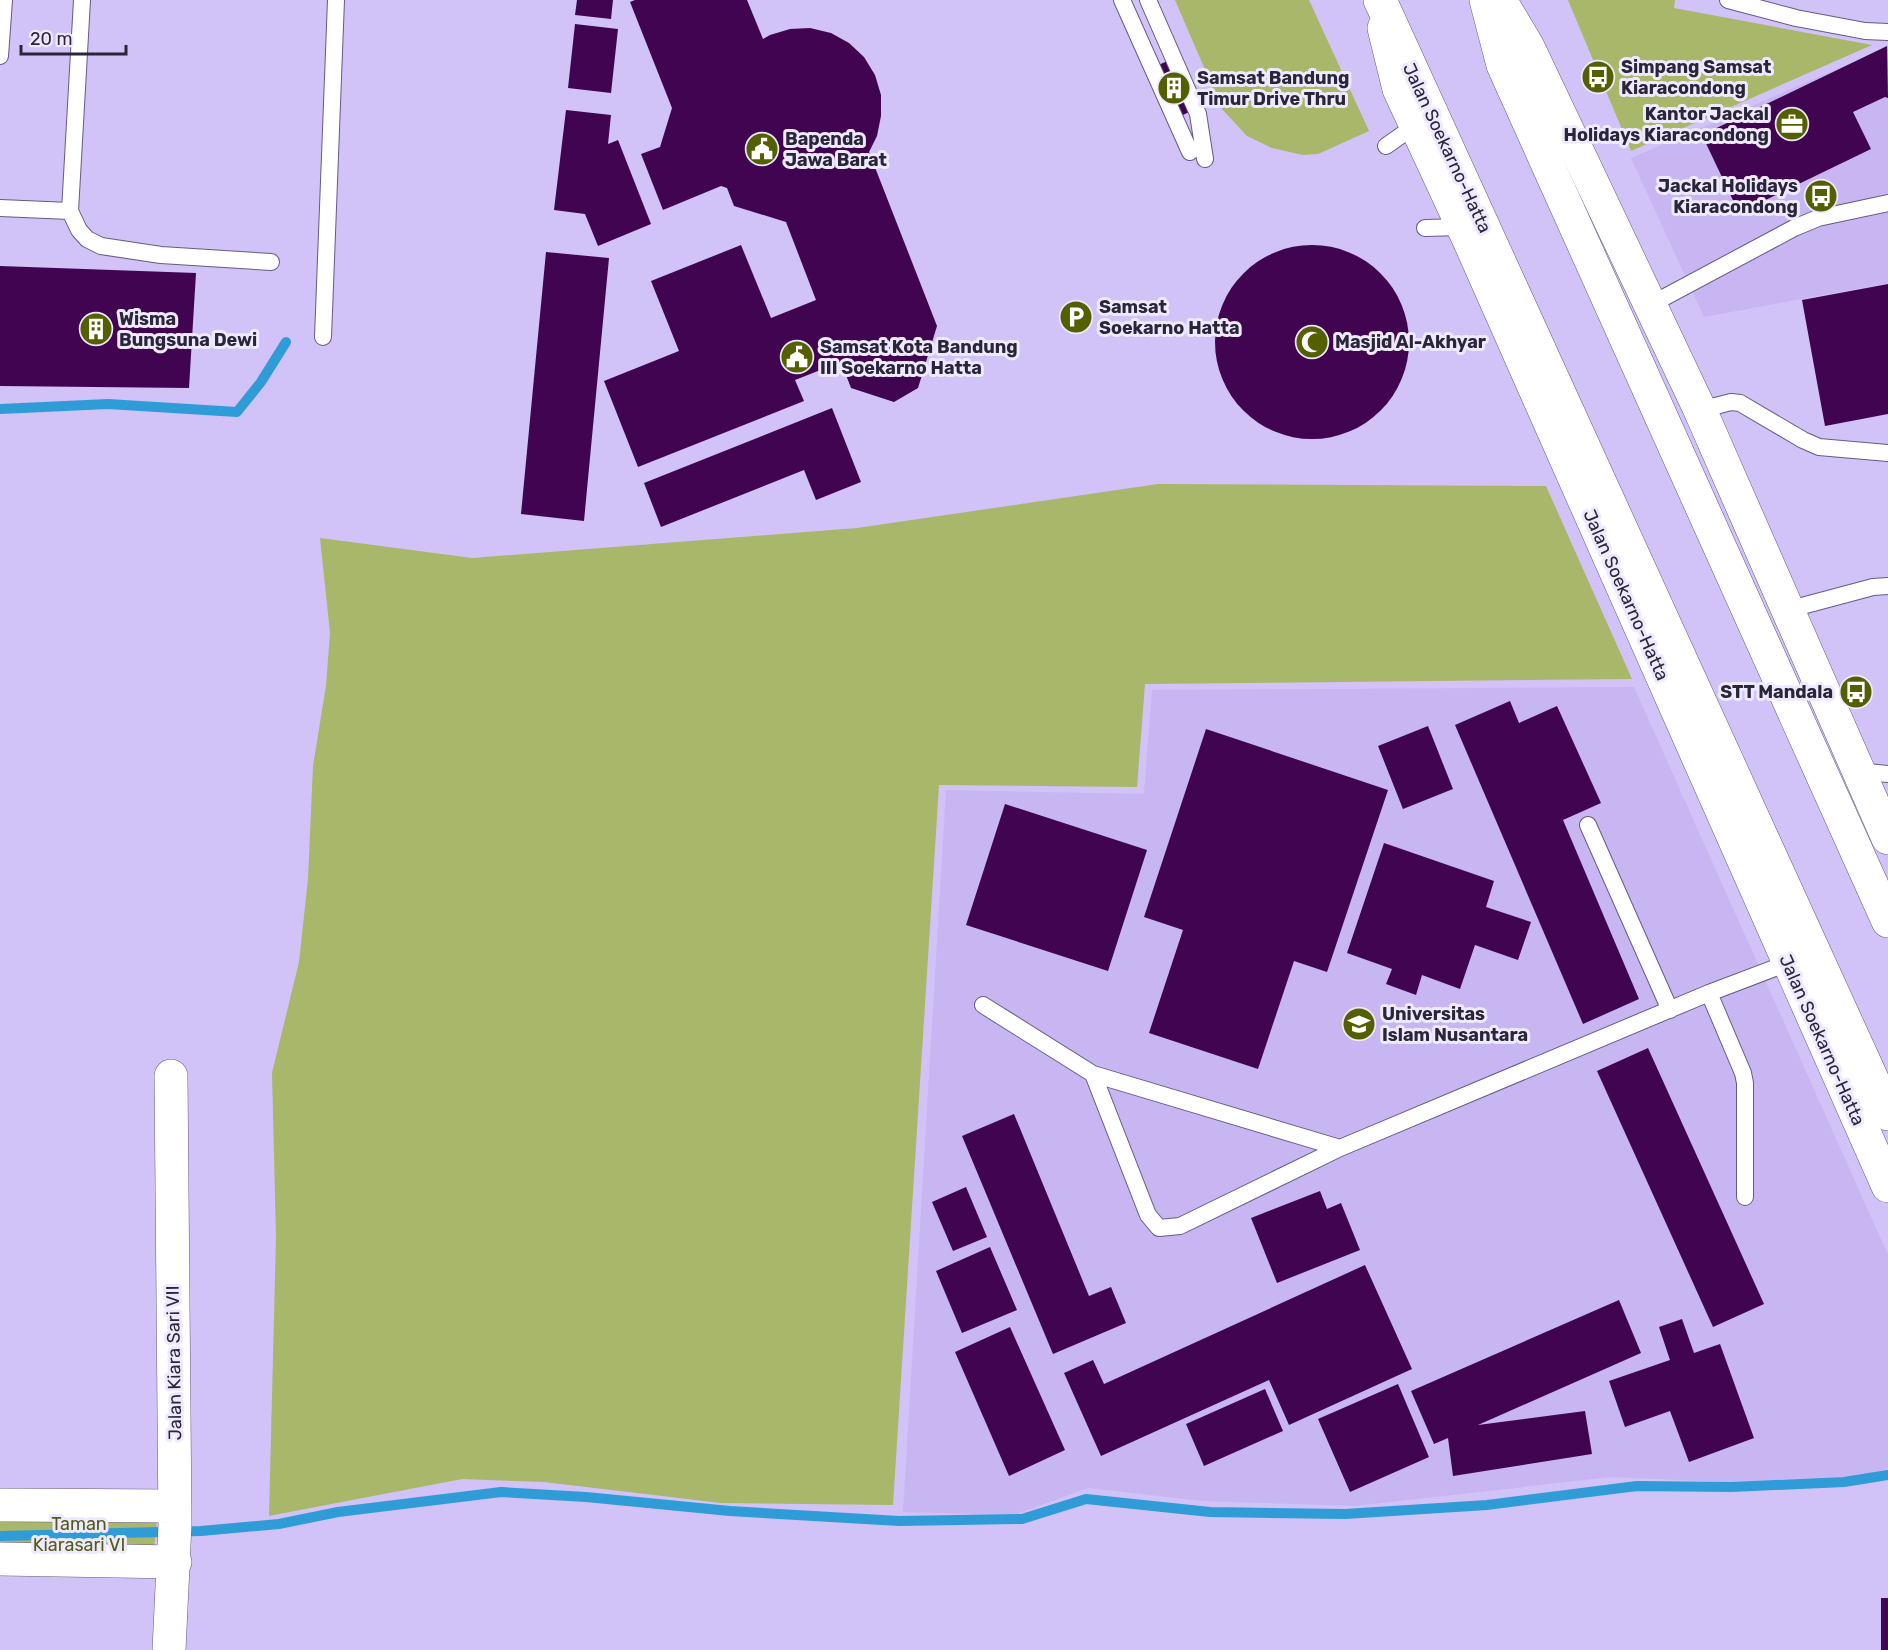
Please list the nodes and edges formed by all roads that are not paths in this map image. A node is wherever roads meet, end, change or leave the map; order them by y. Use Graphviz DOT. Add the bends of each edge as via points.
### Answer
graph roads {
  1 [pos="4,0"];
  2 [pos="82,0"];
  3 [pos="336,0"];
  4 [pos="1122,0"];
  5 [pos="1148,0"];
  6 [pos="1379,0"];
  7 [pos="1486,0"];
  8 [pos="1500,0"];
  9 [pos="1728,0"];
  10 [pos="1888,32"];
  11 [pos="0,56"];
  12 [pos="1416,125"];
  13 [pos="1386,146"];
  14 [pos="1888,203"];
  15 [pos="0,208"];
  16 [pos="70,211"];
  17 [pos="1463,227"];
  18 [pos="1425,228"];
  19 [pos="271,262"];
  20 [pos="1650,305"];
  21 [pos="323,337"];
  22 [pos="1700,410"];
  23 [pos="1888,453"];
  24 [pos="1888,586"];
  25 [pos="1787,610"];
  26 [pos="1873,772"];
  27 [pos="1588,825"];
  28 [pos="1888,838"];
  29 [pos="1888,921"];
  30 [pos="1788,963"];
  31 [pos="1708,993"];
  32 [pos="983,1005"];
  33 [pos="1671,1010"];
  34 [pos="1094,1074"];
  35 [pos="171,1076"];
  36 [pos="1888,1114"];
  37 [pos="1340,1148"];
  38 [pos="1888,1186"];
  39 [pos="1745,1197"];
  40 [pos="0,1505"];
  41 [pos="175,1533"];
  42 [pos="0,1559"];
  43 [pos="169,1650"];
  1 -- 11 [label="lane"];
  2 -- 16 [label="lane"];
  3 -- 21 [label="lane"];
  4 -- 5 [label="lane" via="1198,156 1198,114"];
  6 -- 12 [label="main road, Jalan Soekarno-Hatta" via="1399,89"];
  6 -- 36 [label="main road, Jalan Soekarno-Hatta"];
  7 -- 29 [label="main road" via="1503,65"];
  8 -- 20 [label="main road" via="1528,47"];
  9 -- 10 [label="lane" via="1796,18"];
  12 -- 13 [label="lane"];
  12 -- 17 [label="main road, Jalan Soekarno-Hatta"];
  14 -- 20 [label="lane" via="1818,218 1794,228"];
  15 -- 16 [label="lane"];
  16 -- 19 [label="lane" via="79,230 101,246 160,255"];
  17 -- 18 [label="lane"];
  17 -- 30 [label="main road, Jalan Soekarno-Hatta"];
  20 -- 22 [label="main road"];
  22 -- 23 [label="lane" via="1740,403 1819,447"];
  22 -- 25 [label="main road"];
  24 -- 25 [label="lane" via="1873,586"];
  25 -- 26 [label="main road"];
  26 -- 28 [label="main road"];
  27 -- 33 [label="lane"];
  30 -- 31 [label="lane"];
  30 -- 38 [label="main road, Jalan Soekarno-Hatta"];
  31 -- 33 [label="lane"];
  31 -- 39 [label="lane" via="1745,1083"];
  32 -- 34 [label="lane"];
  33 -- 37 [label="lane"];
  34 -- 37 [label="lane"];
  34 -- 37 [label="lane" via="1148,1215 1159,1228 1180,1226"];
  35 -- 41 [label="main road, Jalan Kiara Sari VII"];
  40 -- 41 [label="main road"];
  41 -- 42 [label="main road"];
  41 -- 43 [label="main road, Jalan Kiara Sari VII"];
}
